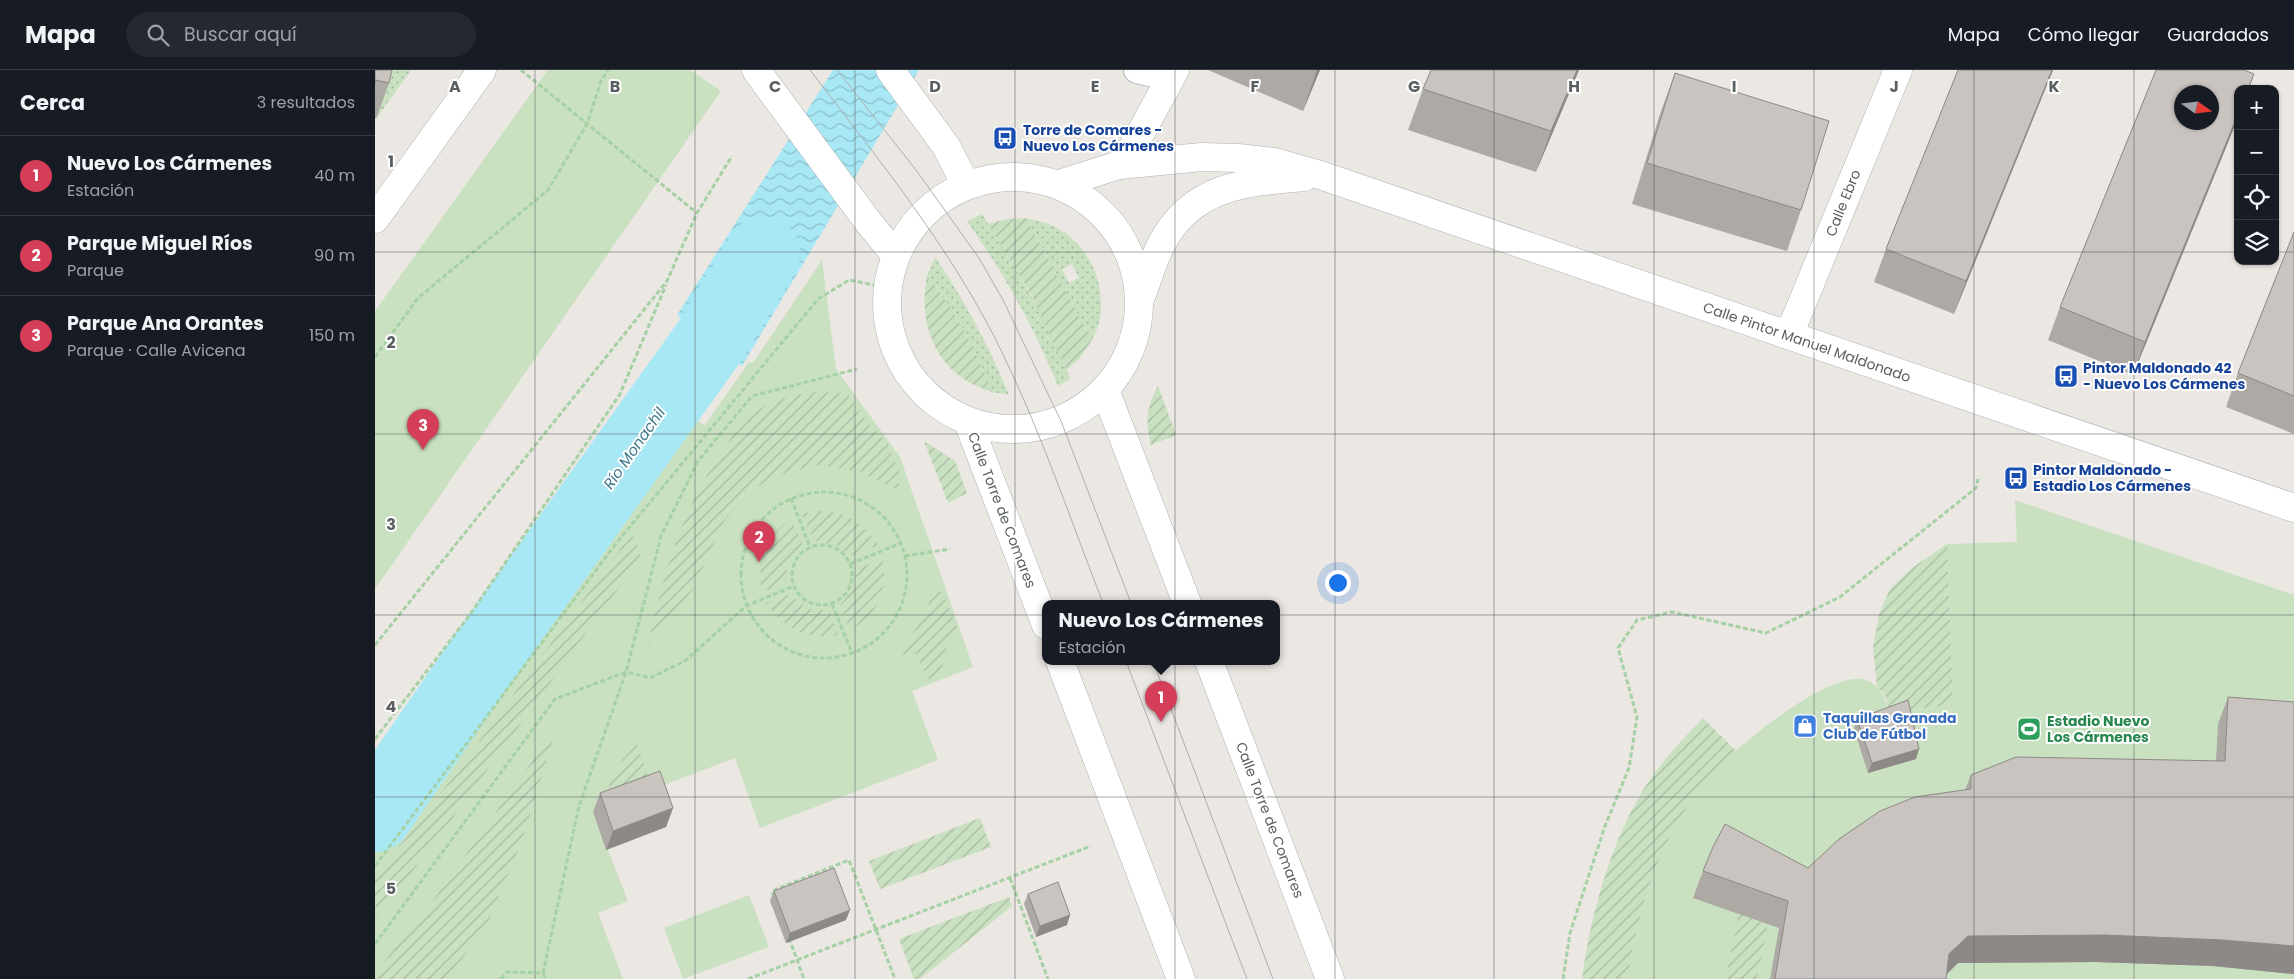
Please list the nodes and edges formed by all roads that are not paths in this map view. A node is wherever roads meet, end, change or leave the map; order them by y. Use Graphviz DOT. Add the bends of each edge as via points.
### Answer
graph roads {
  1 [pos="482,70"];
  2 [pos="756,70"];
  3 [pos="890,70"];
  4 [pos="1898,70"];
  5 [pos="1157,72"];
  6 [pos="1119,165"];
  7 [pos="1320,175"];
  8 [pos="1059,184"];
  9 [pos="966,185"];
  10 [pos="375,219"];
  11 [pos="896,256"];
  12 [pos="1140,298"];
  13 [pos="1789,335"];
  14 [pos="1105,390"];
  15 [pos="969,422"];
  16 [pos="2294,508"];
  17 [pos="1186,600"];
  18 [pos="1042,614"];
  19 [pos="1062,665"];
  20 [pos="1211,665"];
  21 [pos="1181,979"];
  22 [pos="1330,979"];
  1 -- 10 [label="main road"];
  2 -- 11 [label="main road"];
  3 -- 9 [label="main road" via="946,146"];
  4 -- 13 [label="main road, Calle Ebro"];
  5 -- 6 [label="main road" via="1133,147"];
  6 -- 7 [label="main road, Calle Pintor Manuel Maldonado" via="1202,157 1238,158 1275,162"];
  6 -- 8 [label="main road, Calle Pintor Manuel Maldonado"];
  7 -- 12 [label="main road, Calle Pintor Manuel Maldonado" via="1248,182 1212,192 1184,214 1163,240"];
  7 -- 13 [label="main road, Calle Pintor Manuel Maldonado"];
  8 -- 9 [label="main road" via="1012,176"];
  8 -- 12 [label="main road" via="1100,210 1128,250"];
  9 -- 11 [label="main road" via="937,201 920,216"];
  11 -- 15 [label="main road" via="887,288 888,321 897,354 925,395"];
  12 -- 14 [label="main road" via="1132,348"];
  13 -- 16 [label="main road, Calle Pintor Manuel Maldonado"];
  14 -- 15 [label="main road" via="1085,408 1037,428 1002,430"];
  14 -- 17 [label="main road"];
  15 -- 18 [label="main road, Calle Torre de Comares"];
  19 -- 21 [label="main road"];
  20 -- 22 [label="main road, Calle Torre de Comares"];
}
